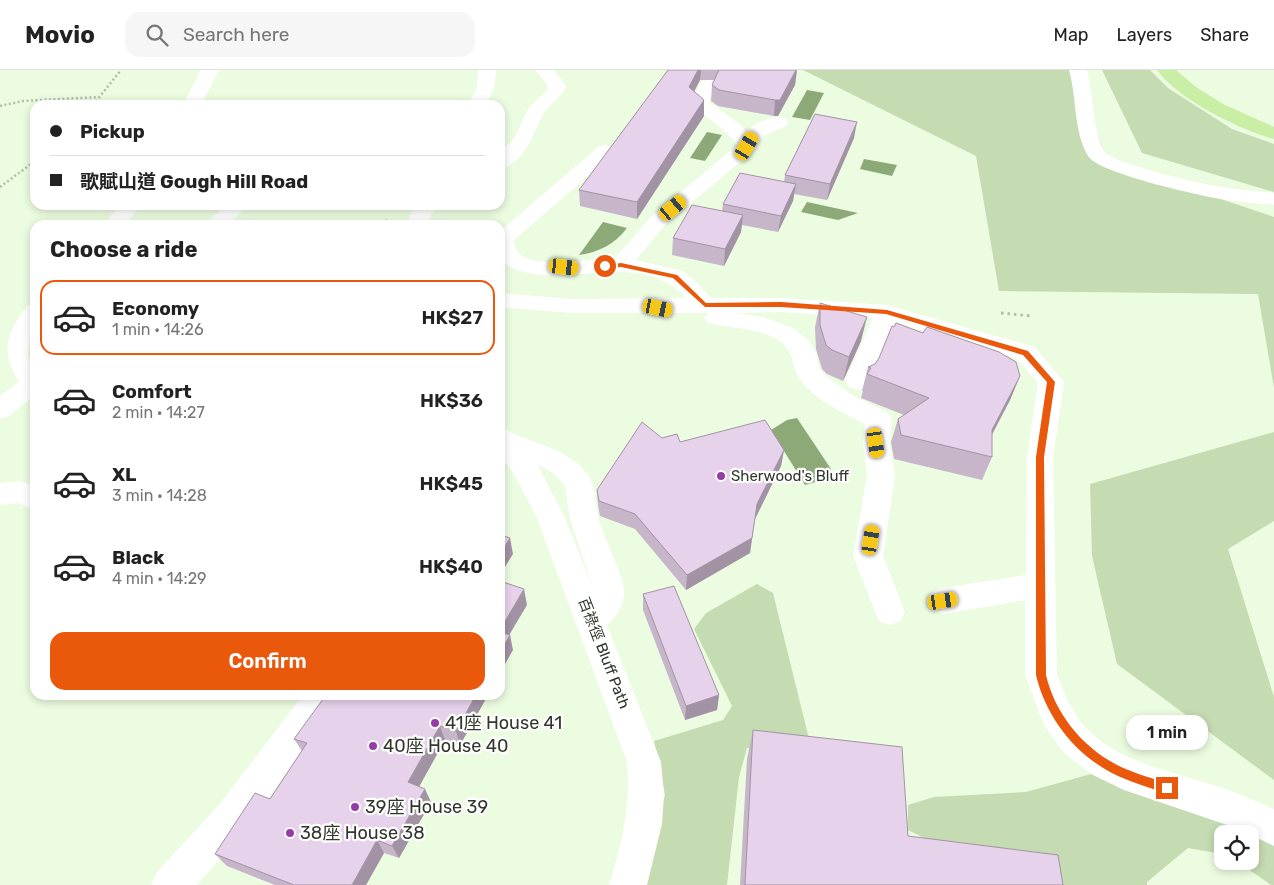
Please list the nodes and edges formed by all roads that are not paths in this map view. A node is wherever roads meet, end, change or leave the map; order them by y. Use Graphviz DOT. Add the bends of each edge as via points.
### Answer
graph roads {
  1 [pos="210,70"];
  2 [pos="486,70"];
  3 [pos="545,70"];
  4 [pos="1078,70"];
  5 [pos="1166,70"];
  6 [pos="708,85"];
  7 [pos="195,100"];
  8 [pos="480,100"];
  9 [pos="779,122"];
  10 [pos="1274,133"];
  11 [pos="747,146"];
  12 [pos="605,151"];
  13 [pos="505,158"];
  14 [pos="1274,199"];
  15 [pos="127,210"];
  16 [pos="232,210"];
  17 [pos="118,220"];
  18 [pos="221,220"];
  19 [pos="505,237"];
  20 [pos="505,253"];
  21 [pos="621,265"];
  22 [pos="505,300"];
  23 [pos="645,305"];
  24 [pos="705,305"];
  25 [pos="887,312"];
  26 [pos="30,319"];
  27 [pos="30,377"];
  28 [pos="858,381"];
  29 [pos="30,385"];
  30 [pos="0,410"];
  31 [pos="505,444"];
  32 [pos="0,494"];
  33 [pos="30,496"];
  34 [pos="1040,585"];
  35 [pos="943,601"];
  36 [pos="890,612"];
  37 [pos="319,700"];
  38 [pos="1274,828"];
  39 [pos="170,885"];
  40 [pos="628,885"];
  1 -- 7 [label="street"];
  2 -- 8 [label="street" via="487,85"];
  3 -- 13 [label="street" via="557,86 555,92 537,109 522,142"];
  4 -- 14 [label="street" via="1092,146 1106,162 1220,193"];
  5 -- 10 [label="main road" via="1206,101"];
  6 -- 11 [label="street" via="699,103 734,130"];
  9 -- 11 [label="street" via="756,132"];
  11 -- 21 [label="street" via="658,221"];
  12 -- 19 [label="street"];
  15 -- 17 [label="street"];
  16 -- 18 [label="street"];
  20 -- 21 [label="street" via="510,260 531,267"];
  21 -- 24 [label="street" via="675,276"];
  22 -- 23 [label="street" via="572,306"];
  23 -- 24 [label="street"];
  23 -- 36 [label="street" via="746,322 785,333 797,342 803,352 810,375 846,402 879,420 876,443 881,476 868,556"];
  24 -- 25 [label="street" via="781,304"];
  25 -- 28 [label="street"];
  25 -- 34 [label="street" via="1026,353 1051,382 1040,457"];
  26 -- 27 [label="street" via="16,350 19,364"];
  29 -- 30 [label="street"];
  31 -- 40 [label="street, 百祿徑 Bluff Path" via="525,468 538,492 639,745 647,796 641,842"];
  32 -- 33 [label="street" via="21,492"];
  34 -- 35 [label="street"];
  34 -- 38 [label="street" via="1044,690 1071,736 1097,759 1116,770 1228,807"];
  37 -- 39 [label="street" via="231,817"];
}
